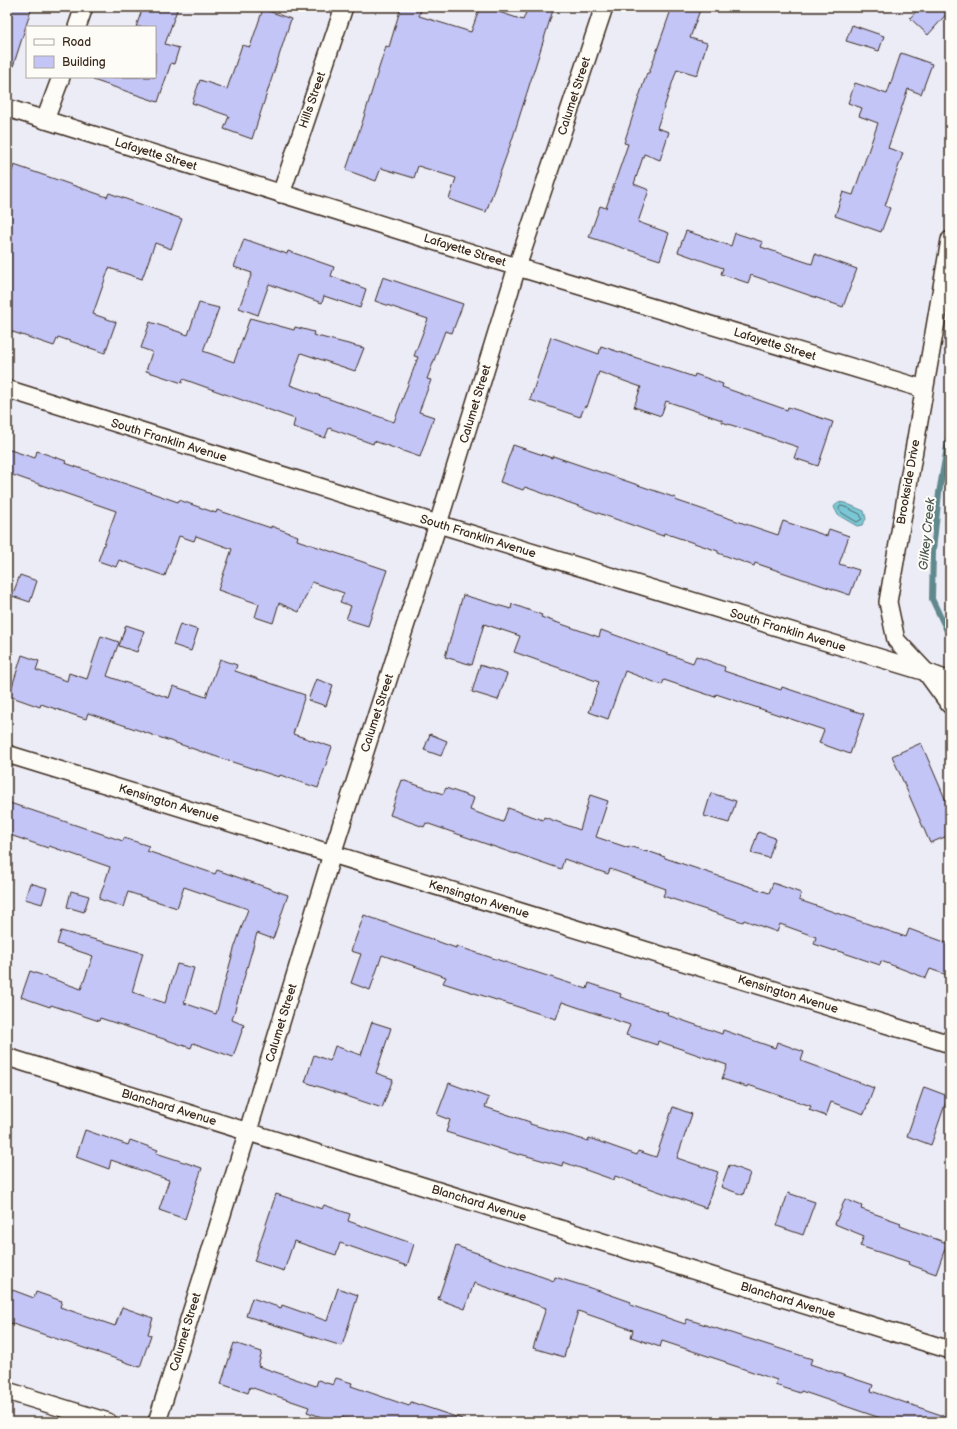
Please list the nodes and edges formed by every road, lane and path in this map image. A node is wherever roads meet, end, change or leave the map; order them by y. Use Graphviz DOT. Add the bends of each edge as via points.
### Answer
graph roads {
  1 [pos="84,7"];
  2 [pos="344,7"];
  3 [pos="604,7"];
  4 [pos="77,26"];
  5 [pos="61,78"];
  6 [pos="7,108"];
  7 [pos="45,120"];
  8 [pos="281,194"];
  9 [pos="950,240"];
  10 [pos="517,266"];
  11 [pos="7,389"];
  12 [pos="924,389"];
  13 [pos="438,524"];
  14 [pos="926,672"];
  15 [pos="950,681"];
  16 [pos="950,705"];
  17 [pos="7,754"];
  18 [pos="332,854"];
  19 [pos="950,1044"];
  20 [pos="7,1057"];
  21 [pos="248,1131"];
  22 [pos="950,1350"];
  23 [pos="7,1391"];
  24 [pos="108,1422"];
  25 [pos="158,1422"];
  1 -- 4 [label="street"];
  2 -- 8 [label="street, Hills Street"];
  3 -- 10 [label="street, Calumet Street"];
  5 -- 7 [label="street"];
  6 -- 7 [label="street, Lafayette Street"];
  7 -- 8 [label="street, Lafayette Street"];
  8 -- 10 [label="street, Lafayette Street"];
  9 -- 12 [label="street, Brookside Drive"];
  10 -- 12 [label="street, Lafayette Street"];
  10 -- 13 [label="street, Calumet Street"];
  11 -- 13 [label="street, South Franklin Avenue"];
  12 -- 14 [label="street, Brookside Drive" via="888,602 896,640"];
  13 -- 14 [label="street, South Franklin Avenue"];
  13 -- 18 [label="street, Calumet Street"];
  14 -- 15 [label="street, South Franklin Avenue"];
  14 -- 16 [label="street, Brookside Drive"];
  17 -- 18 [label="street, Kensington Avenue"];
  18 -- 19 [label="street, Kensington Avenue"];
  18 -- 21 [label="street, Calumet Street"];
  20 -- 21 [label="street, Blanchard Avenue"];
  21 -- 22 [label="street, Blanchard Avenue"];
  21 -- 25 [label="street, Calumet Street"];
  23 -- 24 [label="street"];
}
